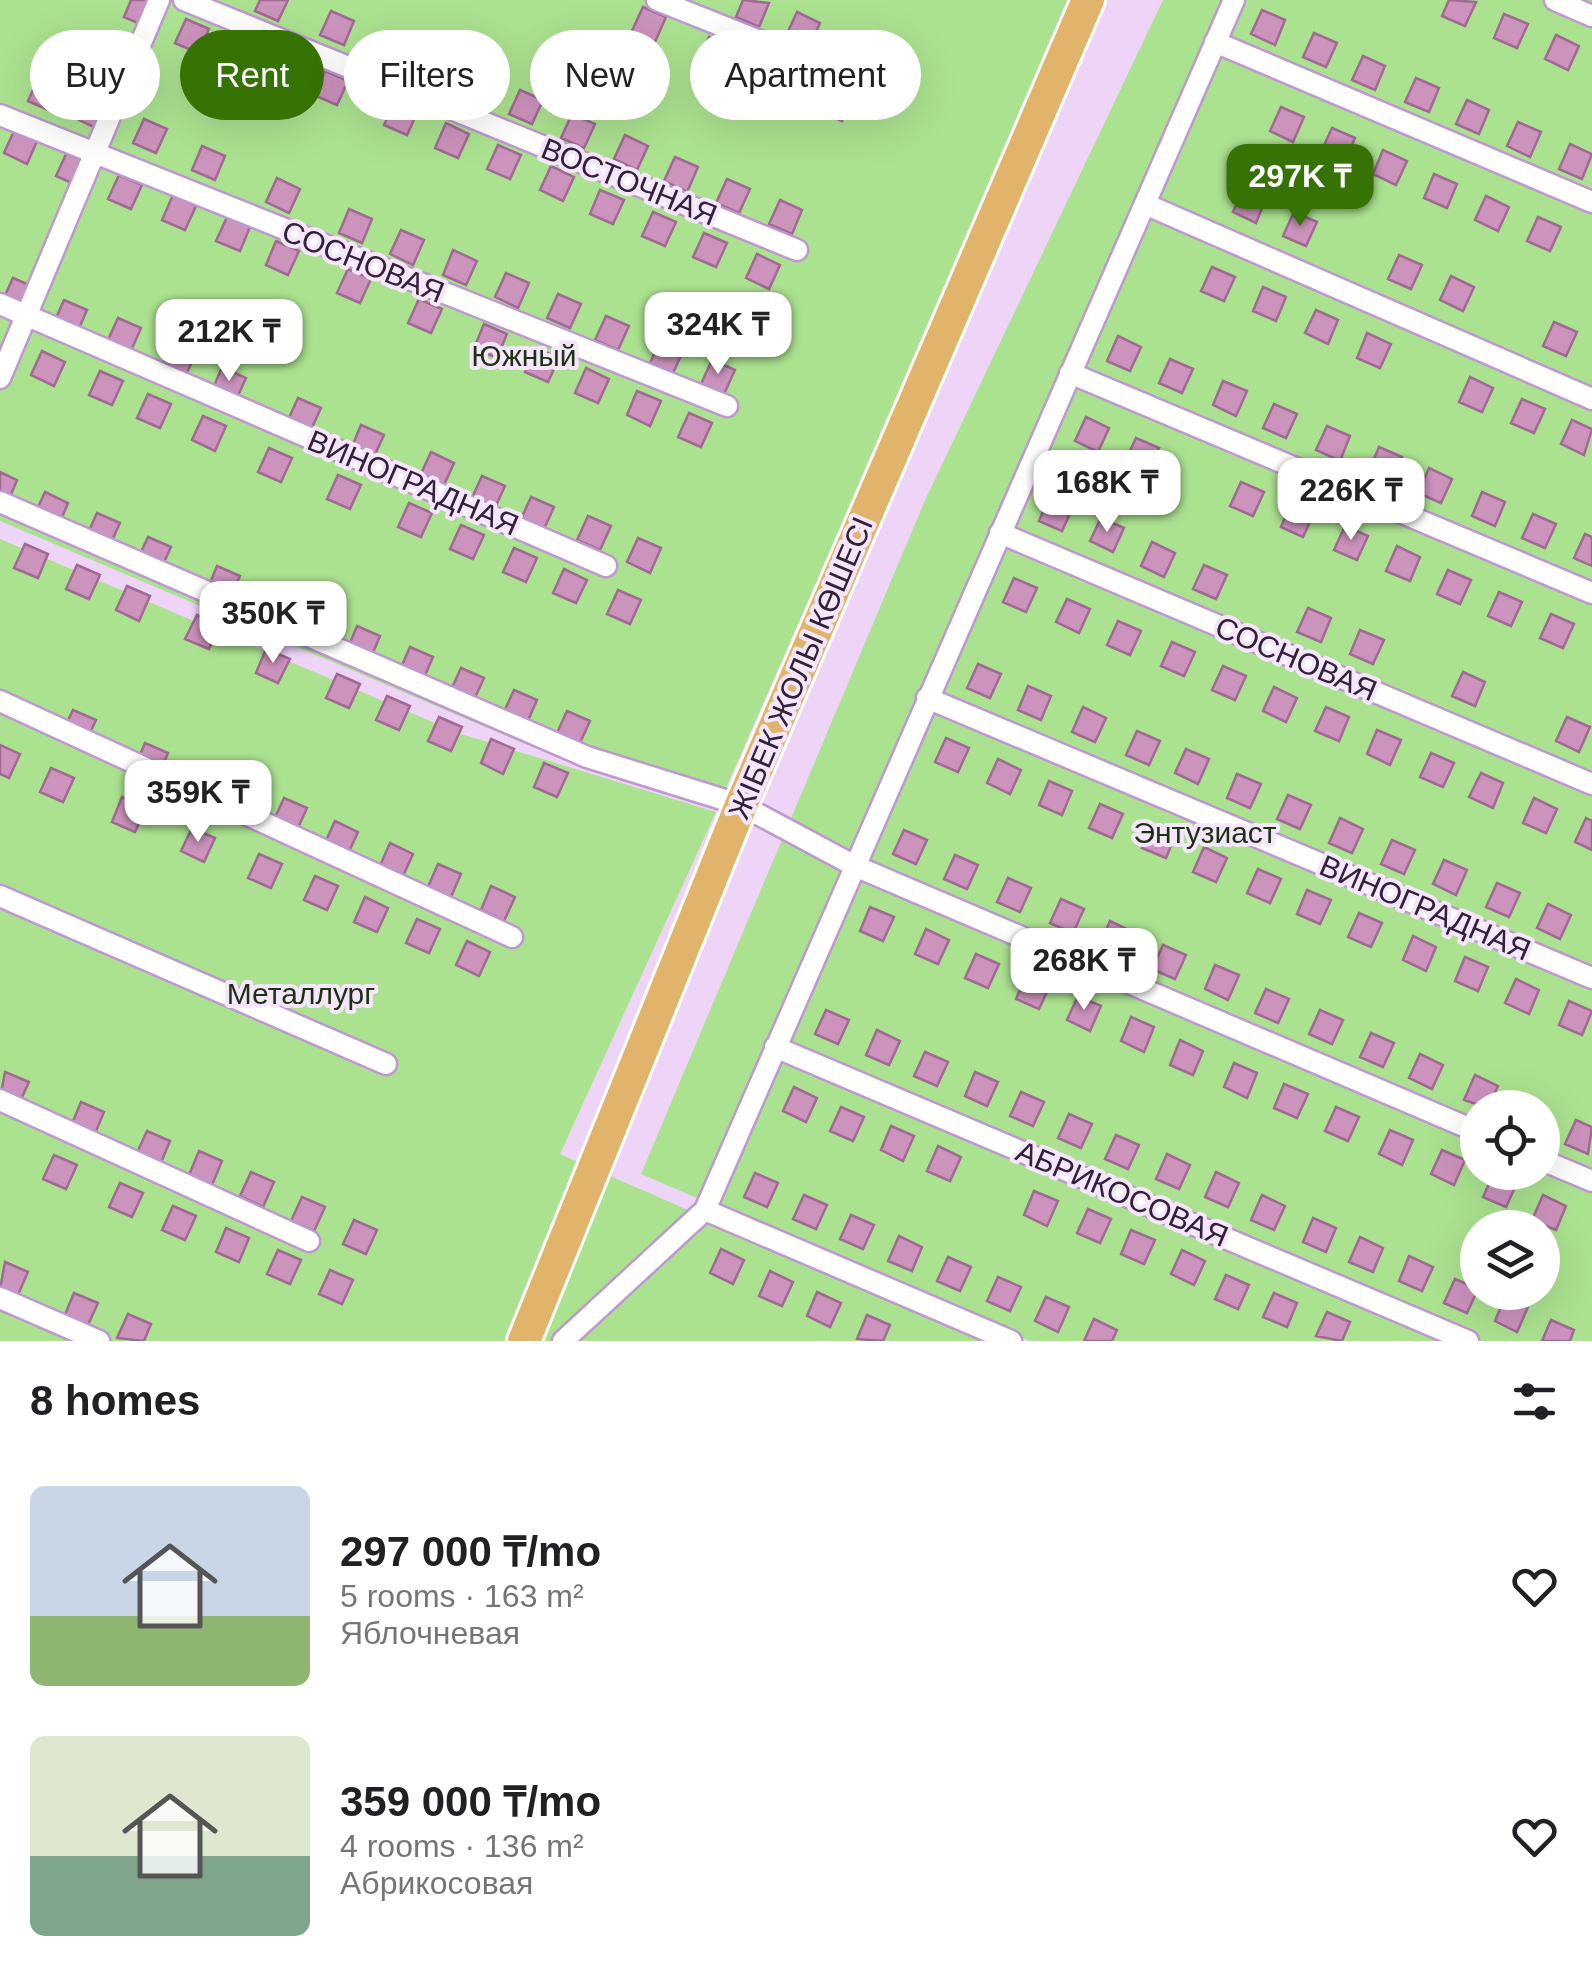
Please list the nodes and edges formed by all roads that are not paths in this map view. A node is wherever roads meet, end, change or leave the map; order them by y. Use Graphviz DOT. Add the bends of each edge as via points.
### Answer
graph roads {
  1 [pos="159,0"];
  2 [pos="184,0"];
  3 [pos="657,0"];
  4 [pos="1088,0"];
  5 [pos="1234,0"];
  6 [pos="1555,0"];
  7 [pos="1592,16"];
  8 [pos="732,30"];
  9 [pos="1215,42"];
  10 [pos="0,115"];
  11 [pos="94,156"];
  12 [pos="1592,202"];
  13 [pos="1145,204"];
  14 [pos="797,250"];
  15 [pos="0,304"];
  16 [pos="26,315"];
  17 [pos="1070,373"];
  18 [pos="0,378"];
  19 [pos="1592,399"];
  20 [pos="728,406"];
  21 [pos="0,502"];
  22 [pos="1000,533"];
  23 [pos="606,566"];
  24 [pos="1592,593"];
  25 [pos="927,698"];
  26 [pos="0,701"];
  27 [pos="1592,784"];
  28 [pos="741,805"];
  29 [pos="855,866"];
  30 [pos="0,896"];
  31 [pos="512,937"];
  32 [pos="1592,978"];
  33 [pos="775,1047"];
  34 [pos="386,1064"];
  35 [pos="0,1100"];
  36 [pos="1460,1124"];
  37 [pos="1560,1168"];
  38 [pos="1592,1181"];
  39 [pos="705,1210"];
  40 [pos="309,1241"];
  41 [pos="0,1298"];
  42 [pos="573,1338"];
  43 [pos="99,1341"];
  44 [pos="524,1341"];
  45 [pos="1011,1341"];
  46 [pos="1468,1341"];
  1 -- 11 [label="street"];
  2 -- 14 [label="street, ВОСТОЧНАЯ"];
  3 -- 8 [label="street"];
  4 -- 28 [label="highway, ЖІБЕК ЖОЛЫ КӨШЕСІ"];
  5 -- 9 [label="street"];
  6 -- 7 [label="street"];
  9 -- 12 [label="street"];
  9 -- 13 [label="street"];
  10 -- 11 [label="street, СОСНОВАЯ"];
  11 -- 16 [label="street"];
  11 -- 20 [label="street, СОСНОВАЯ"];
  13 -- 17 [label="street"];
  13 -- 19 [label="street"];
  15 -- 16 [label="street, ВИНОГРАДНАЯ"];
  16 -- 18 [label="street"];
  16 -- 23 [label="street, ВИНОГРАДНАЯ"];
  17 -- 22 [label="street"];
  17 -- 24 [label="street"];
  21 -- 28 [label="street" via="587,757"];
  22 -- 25 [label="street"];
  22 -- 27 [label="street, СОСНОВАЯ"];
  25 -- 29 [label="street"];
  25 -- 32 [label="street, ВИНОГРАДНАЯ"];
  26 -- 31 [label="street"];
  28 -- 29 [label="street"];
  28 -- 44 [label="highway, ЖІБЕК ЖОЛЫ КӨШЕСІ"];
  29 -- 33 [label="street"];
  29 -- 36 [label="street"];
  30 -- 34 [label="street"];
  33 -- 39 [label="street"];
  33 -- 46 [label="street, АБРИКОСОВАЯ"];
  35 -- 40 [label="street"];
  37 -- 38 [label="street"];
  39 -- 42 [label="street"];
  39 -- 45 [label="street"];
  41 -- 43 [label="street"];
}
